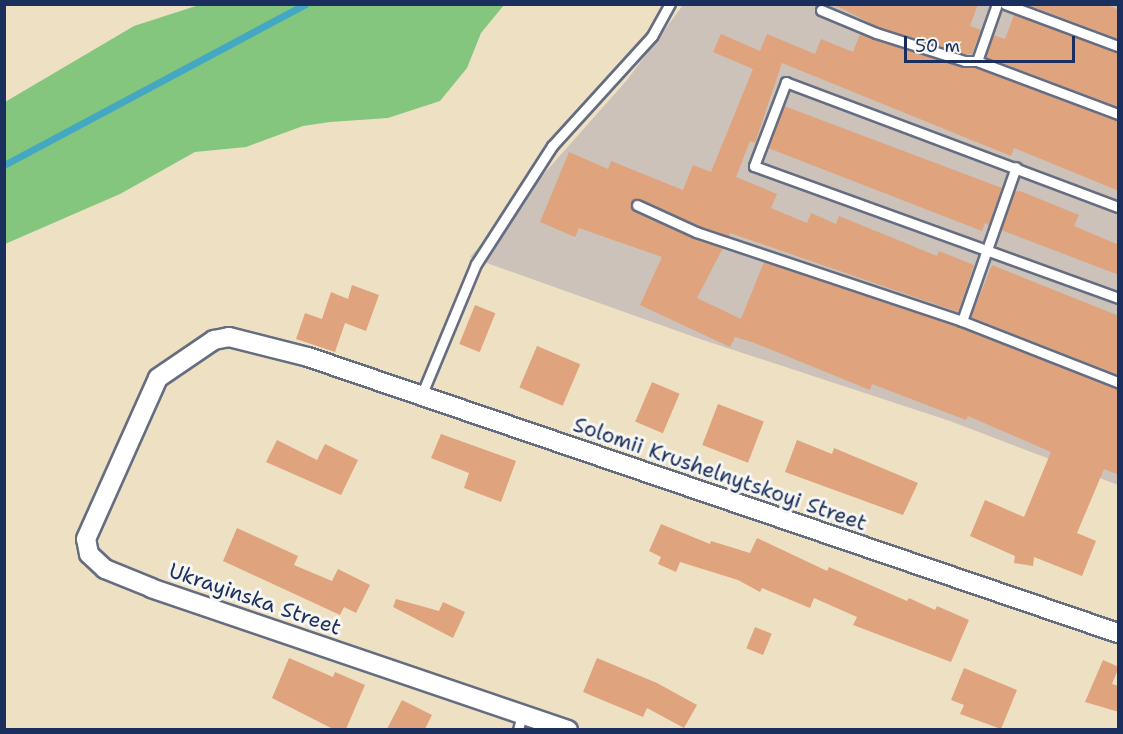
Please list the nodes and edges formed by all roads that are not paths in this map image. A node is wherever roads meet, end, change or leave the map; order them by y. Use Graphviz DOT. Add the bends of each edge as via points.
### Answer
graph roads {
  1 [pos="670,4"];
  2 [pos="997,4"];
  3 [pos="1005,4"];
  4 [pos="821,10"];
  5 [pos="1119,46"];
  6 [pos="977,61"];
  7 [pos="1119,114"];
  8 [pos="1016,167"];
  9 [pos="637,205"];
  10 [pos="1119,207"];
  11 [pos="985,247"];
  12 [pos="1119,298"];
  13 [pos="962,321"];
  14 [pos="1119,382"];
  15 [pos="421,396"];
  16 [pos="145,402"];
  17 [pos="1119,633"];
  18 [pos="520,722"];
  19 [pos="568,729"];
  1 -- 15 [label="lane" via="652,36 552,146 476,264"];
  2 -- 6 [label="lane"];
  3 -- 5 [label="lane"];
  4 -- 6 [label="lane" via="876,33 965,61"];
  6 -- 7 [label="lane"];
  8 -- 10 [label="lane"];
  8 -- 11 [label="lane"];
  8 -- 11 [label="lane" via="786,82 754,166"];
  9 -- 13 [label="lane" via="696,232"];
  11 -- 12 [label="lane"];
  11 -- 13 [label="lane"];
  13 -- 14 [label="lane"];
  15 -- 16 [label="street, Solomii Krushelnytskoyi Street" via="308,357 229,337 214,340 158,378"];
  15 -- 17 [label="street, Solomii Krushelnytskoyi Street"];
  16 -- 18 [label="street, Ukrayinska Street" via="86,539 88,554 105,568 152,588"];
  18 -- 19 [label="street, Ukrayinska Street"];
}
